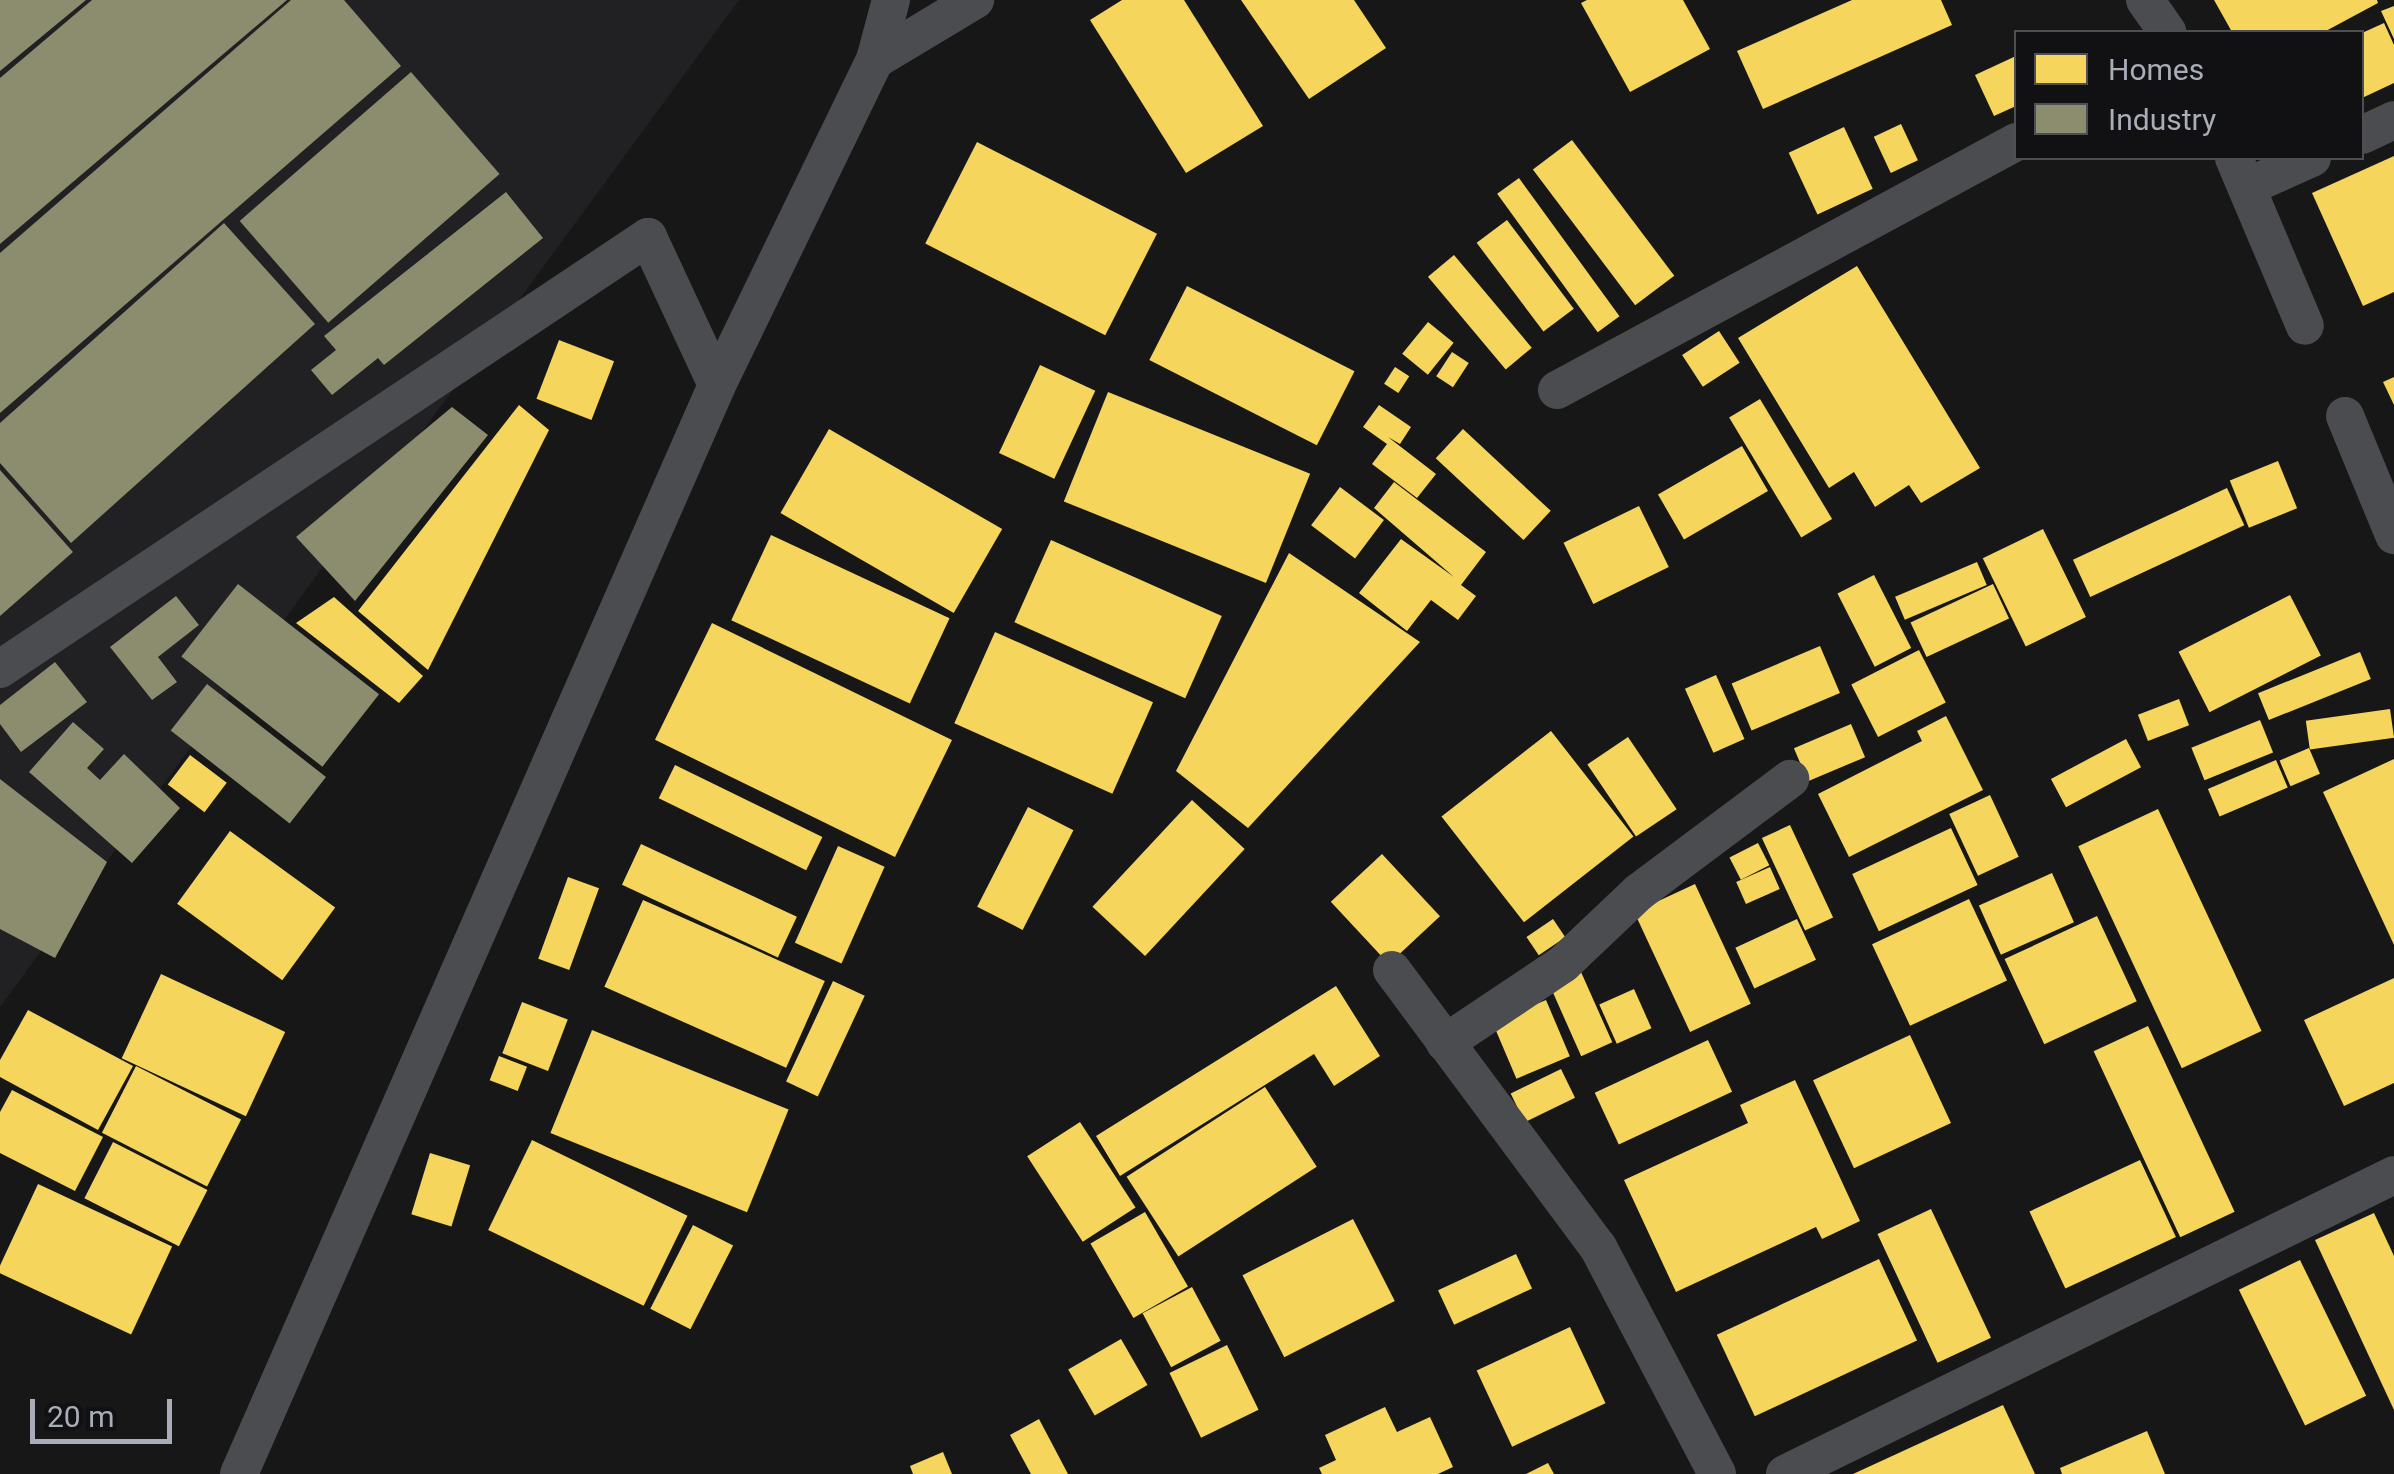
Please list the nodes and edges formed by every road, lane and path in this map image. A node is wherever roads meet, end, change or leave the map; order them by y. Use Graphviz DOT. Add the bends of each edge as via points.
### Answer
graph roads {
  1 [pos="891,0"];
  2 [pos="975,0"];
  3 [pos="2146,0"];
  4 [pos="2166,30"];
  5 [pos="875,60"];
  6 [pos="2394,120"];
  7 [pos="2364,134"];
  8 [pos="2014,143"];
  9 [pos="2302,160"];
  10 [pos="2242,172"];
  11 [pos="2305,326"];
  12 [pos="717,385"];
  13 [pos="1557,390"];
  14 [pos="2345,416"];
  15 [pos="2394,535"];
  16 [pos="0,669"];
  17 [pos="1790,779"];
  18 [pos="1392,970"];
  19 [pos="1445,1043"];
  20 [pos="2394,1175"];
  21 [pos="238,1474"];
  22 [pos="1716,1474"];
  23 [pos="1785,1474"];
  1 -- 5 [label="street"];
  2 -- 5 [label="street"];
  3 -- 4 [label="street"];
  5 -- 12 [label="street"];
  6 -- 7 [label="street"];
  8 -- 13 [label="street"];
  9 -- 10 [label="street"];
  10 -- 11 [label="street"];
  12 -- 16 [label="street" via="648,237"];
  12 -- 21 [label="street"];
  14 -- 15 [label="street"];
  17 -- 19 [label="street" via="1640,892 1563,964"];
  18 -- 19 [label="street"];
  19 -- 22 [label="street" via="1598,1247"];
  20 -- 23 [label="street"];
}
